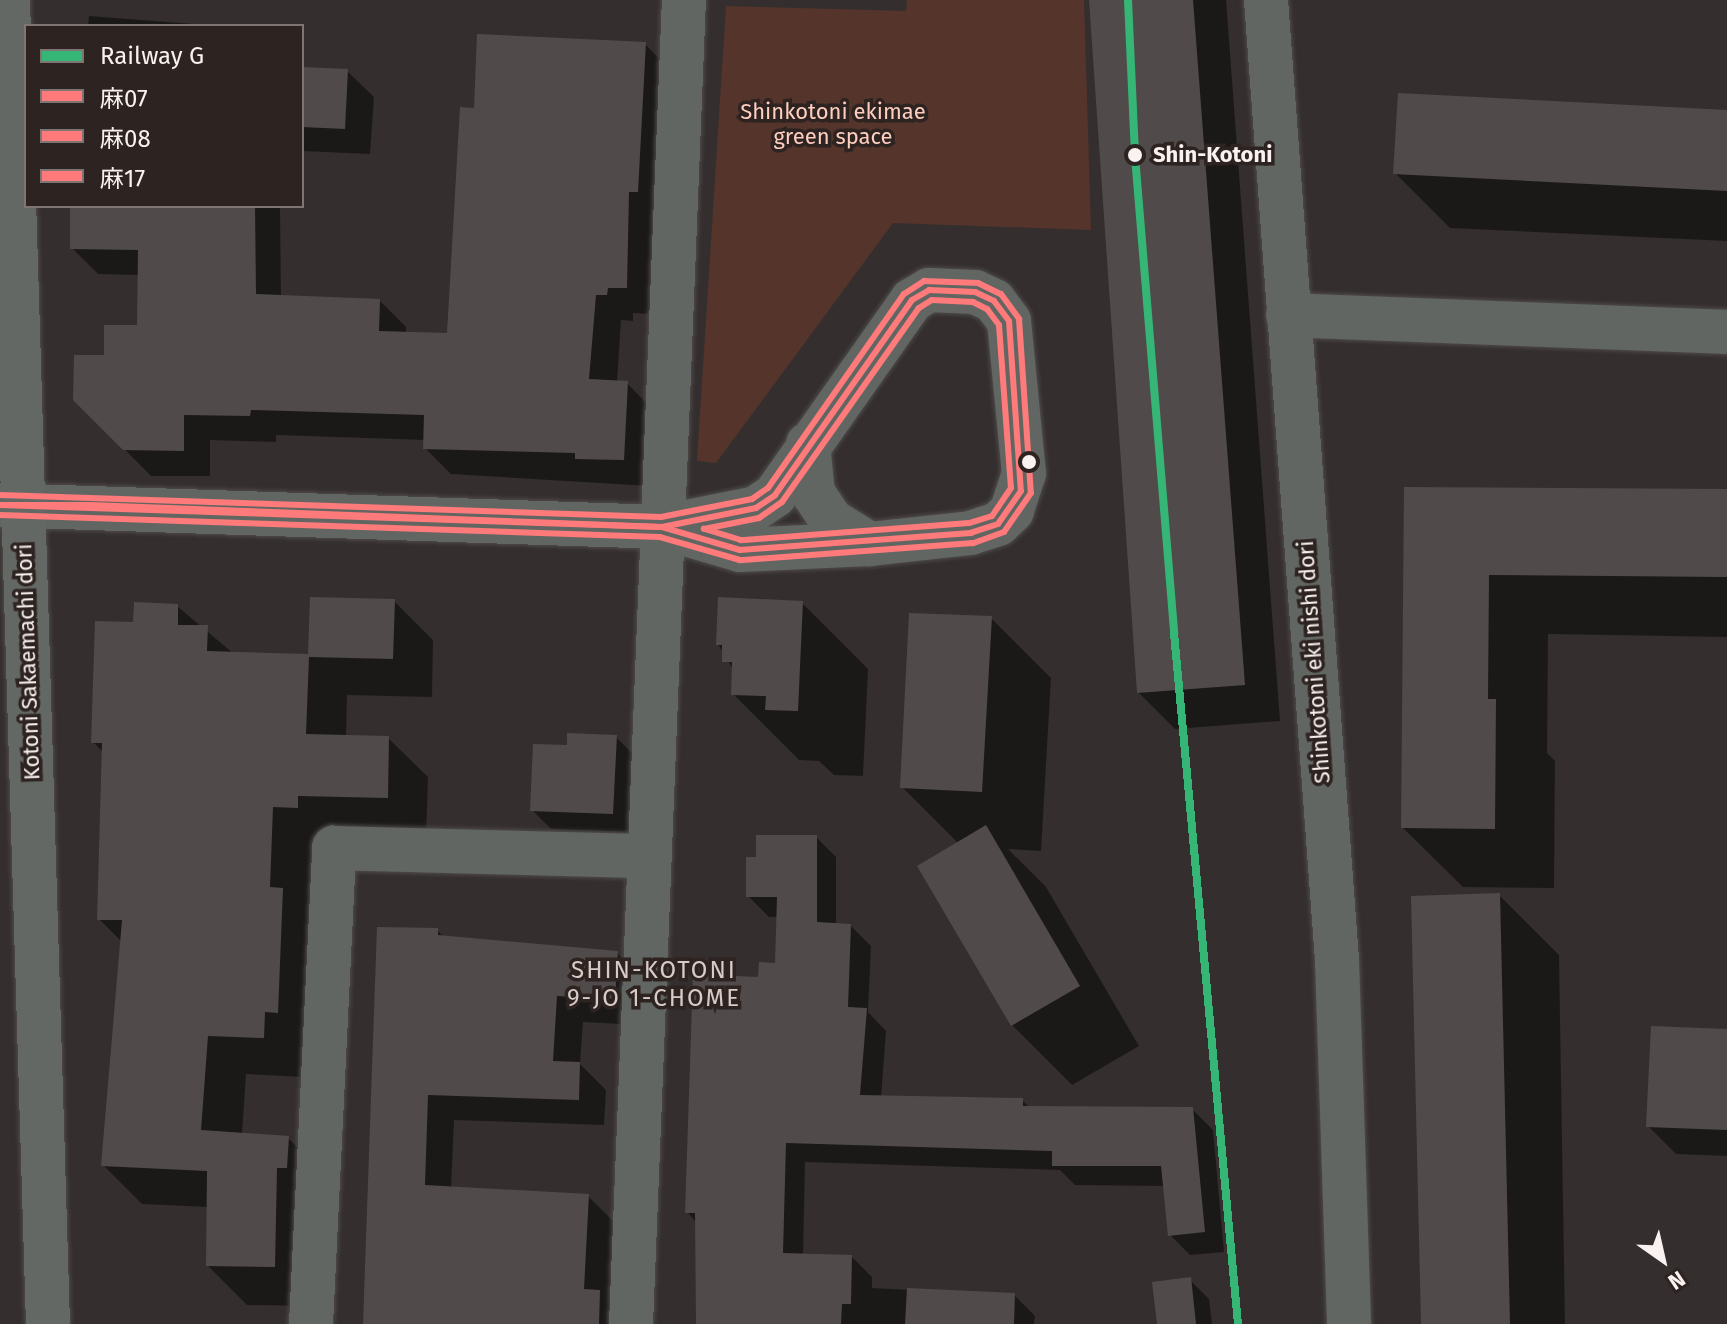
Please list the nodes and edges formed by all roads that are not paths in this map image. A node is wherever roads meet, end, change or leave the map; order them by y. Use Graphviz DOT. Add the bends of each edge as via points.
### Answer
graph roads {
  1 [pos="684,0"];
  2 [pos="1266,0"];
  3 [pos="6,14"];
  4 [pos="1288,315"];
  5 [pos="1727,332"];
  6 [pos="808,444"];
  7 [pos="12,504"];
  8 [pos="662,527"];
  9 [pos="869,544"];
  10 [pos="647,856"];
  11 [pos="48,1324"];
  12 [pos="311,1324"];
  13 [pos="631,1324"];
  14 [pos="1349,1324"];
  1 -- 8 [label="street"];
  2 -- 4 [label="street, Shinkotoni eki nishi dori"];
  3 -- 7 [label="main road, Kotoni Sakaemachi dori"];
  4 -- 5 [label="street"];
  4 -- 14 [label="street, Shinkotoni eki nishi dori" via="1337,960"];
  6 -- 8 [label="street" via="775,495 756,508"];
  6 -- 9 [label="street" via="813,493 832,521"];
  6 -- 9 [label="street" via="912,300 929,290 975,292 994,301 1009,321 1024,473 1012,511 998,524 971,533"];
  7 -- 8 [label="street"];
  7 -- 11 [label="main road, Kotoni Sakaemachi dori"];
  8 -- 9 [label="street" via="740,550"];
  8 -- 10 [label="street"];
  10 -- 12 [label="street" via="334,848"];
  10 -- 13 [label="street"];
}
